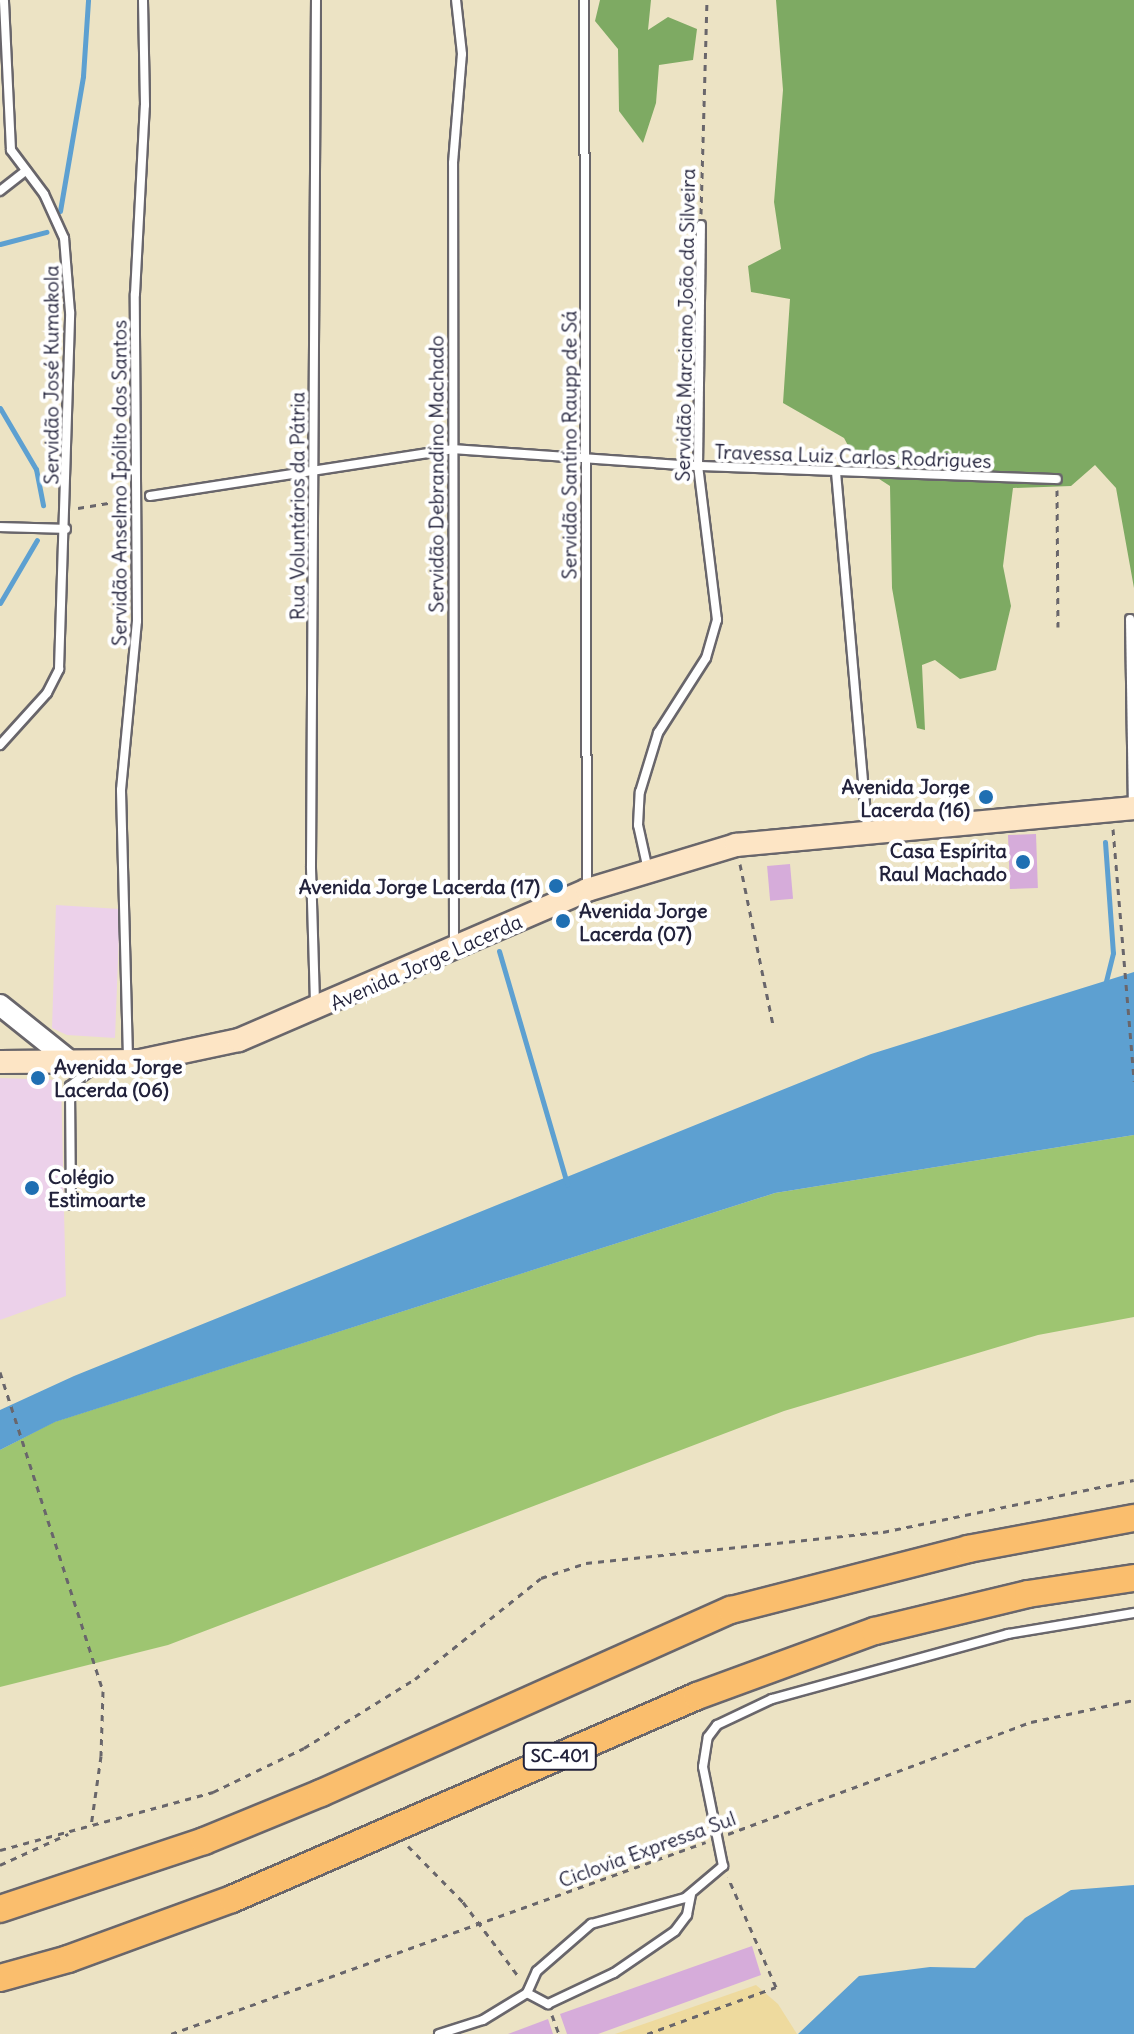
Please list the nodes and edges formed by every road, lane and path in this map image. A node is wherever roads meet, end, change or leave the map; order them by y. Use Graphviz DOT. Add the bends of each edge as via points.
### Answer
graph roads {
  1 [pos="4,0"];
  2 [pos="143,0"];
  3 [pos="316,0"];
  4 [pos="456,0"];
  5 [pos="584,0"];
  6 [pos="707,0"];
  7 [pos="26,171"];
  8 [pos="0,191"];
  9 [pos="701,225"];
  10 [pos="452,449"];
  11 [pos="585,460"];
  12 [pos="698,466"];
  13 [pos="313,470"];
  14 [pos="836,472"];
  15 [pos="1057,479"];
  16 [pos="150,496"];
  17 [pos="137,498"];
  18 [pos="66,510"];
  19 [pos="0,527"];
  20 [pos="66,529"];
  21 [pos="1130,619"];
  22 [pos="1058,627"];
  23 [pos="0,745"];
  24 [pos="1126,808"];
  25 [pos="867,829"];
  26 [pos="736,845"];
  27 [pos="648,870"];
  28 [pos="587,890"];
  29 [pos="454,948"];
  30 [pos="0,1005"];
  31 [pos="316,1011"];
  32 [pos="773,1025"];
  33 [pos="70,1061"];
  34 [pos="101,1061"];
  35 [pos="128,1061"];
  36 [pos="0,1062"];
  37 [pos="1134,1081"];
  38 [pos="71,1205"];
  39 [pos="0,1372"];
  40 [pos="1134,1480"];
  41 [pos="1134,1518"];
  42 [pos="1134,1578"];
  43 [pos="1134,1613"];
  44 [pos="1134,1700"];
  45 [pos="91,1826"];
  46 [pos="75,1830"];
  47 [pos="388,1834"];
  48 [pos="714,1839"];
  49 [pos="0,1850"];
  50 [pos="0,1865"];
  51 [pos="723,1866"];
  52 [pos="691,1894"];
  53 [pos="0,1909"];
  54 [pos="481,1923"];
  55 [pos="0,1978"];
  56 [pos="527,1993"];
  57 [pos="548,2004"];
  58 [pos="171,2034"];
  59 [pos="439,2034"];
  60 [pos="559,2034"];
  61 [pos="647,2034"];
  1 -- 7 [label="lane, Servidão José Kumakola" via="7,129 11,150"];
  2 -- 17 [label="lane, Servidão Anselmo Ipólito dos Santos" via="144,155 135,294"];
  3 -- 13 [label="lane, Rua Voluntários da Pátria"];
  4 -- 10 [label="lane, Servidão Debrandino Machado" via="462,54 453,163"];
  5 -- 11 [label="lane, Servidão Santino Raupp de Sá"];
  6 -- 9 [label="path, Servidão Marciano João da Silveira"];
  7 -- 8 [label="lane"];
  7 -- 18 [label="lane, Servidão José Kumakola" via="44,194 67,250"];
  9 -- 12 [label="lane, Servidão Marciano João da Silveira"];
  10 -- 11 [label="lane, Travessa Luiz Carlos Rodrigues"];
  10 -- 13 [label="lane, Travessa Luiz Carlos Rodrigues"];
  10 -- 29 [label="lane, Servidão Debrandino Machado"];
  11 -- 12 [label="lane, Travessa Luiz Carlos Rodrigues"];
  11 -- 28 [label="lane, Servidão Santino Raupp de Sá"];
  12 -- 14 [label="lane, Travessa Luiz Carlos Rodrigues"];
  12 -- 27 [label="lane, Servidão Marciano João da Silveira" via="717,620 706,658 658,733 644,778 637,808"];
  13 -- 16 [label="lane, Travessa Luiz Carlos Rodrigues"];
  13 -- 31 [label="lane, Rua Voluntários da Pátria" via="311,866"];
  14 -- 15 [label="lane, Travessa Luiz Carlos Rodrigues"];
  14 -- 25 [label="lane"];
  15 -- 22 [label="path"];
  17 -- 18 [label="path"];
  17 -- 35 [label="lane, Servidão Anselmo Ipólito dos Santos" via="137,621 121,790"];
  18 -- 20 [label="lane, Servidão José Kumakola"];
  19 -- 20 [label="lane"];
  20 -- 23 [label="lane, Servidão José Kumakola" via="59,669 47,693"];
  21 -- 24 [label="lane"];
  24 -- 25 [label="main road, Avenida Jorge Lacerda"];
  24 -- 37 [label="path" via="1121,950"];
  25 -- 26 [label="main road, Avenida Jorge Lacerda"];
  26 -- 27 [label="main road, Avenida Jorge Lacerda"];
  26 -- 32 [label="path"];
  27 -- 28 [label="main road, Avenida Jorge Lacerda"];
  28 -- 29 [label="main road, Avenida Jorge Lacerda"];
  29 -- 31 [label="main road, Avenida Jorge Lacerda"];
  30 -- 33 [label="street"];
  31 -- 35 [label="main road, Avenida Jorge Lacerda" via="198,1052"];
  33 -- 34 [label="main road, Avenida Jorge Lacerda"];
  33 -- 36 [label="main road, Avenida Jorge Lacerda"];
  34 -- 35 [label="main road, Avenida Jorge Lacerda"];
  34 -- 38 [label="lane" via="88,1078 70,1086"];
  39 -- 45 [label="path" via="103,1691"];
  40 -- 45 [label="path" via="883,1532 586,1563 541,1578 415,1679 304,1748 213,1792"];
  41 -- 53 [label="highway" via="968,1549 731,1610 204,1841"];
  42 -- 47 [label="highway, SC-401" via="1028,1594 875,1631 697,1696"];
  43 -- 48 [label="lane" via="1043,1625 734,1714 717,1725 703,1756"];
  44 -- 48 [label="path, Ciclovia Expressa Sul" via="1031,1722"];
  45 -- 46 [label="path"];
  46 -- 49 [label="path"];
  46 -- 50 [label="path"];
  47 -- 54 [label="path" via="432,1868"];
  47 -- 55 [label="highway, SC-401" via="232,1899"];
  48 -- 51 [label="lane"];
  48 -- 54 [label="path, Ciclovia Expressa Sul"];
  51 -- 52 [label="lane"];
  51 -- 61 [label="path" via="776,1987"];
  52 -- 56 [label="lane" via="591,1924 537,1971"];
  52 -- 57 [label="lane" via="675,1931 585,1990"];
  54 -- 56 [label="path"];
  54 -- 58 [label="path, Ciclovia Expressa Sul"];
  56 -- 57 [label="lane"];
  56 -- 59 [label="lane" via="483,2020"];
  57 -- 60 [label="path"];
}
